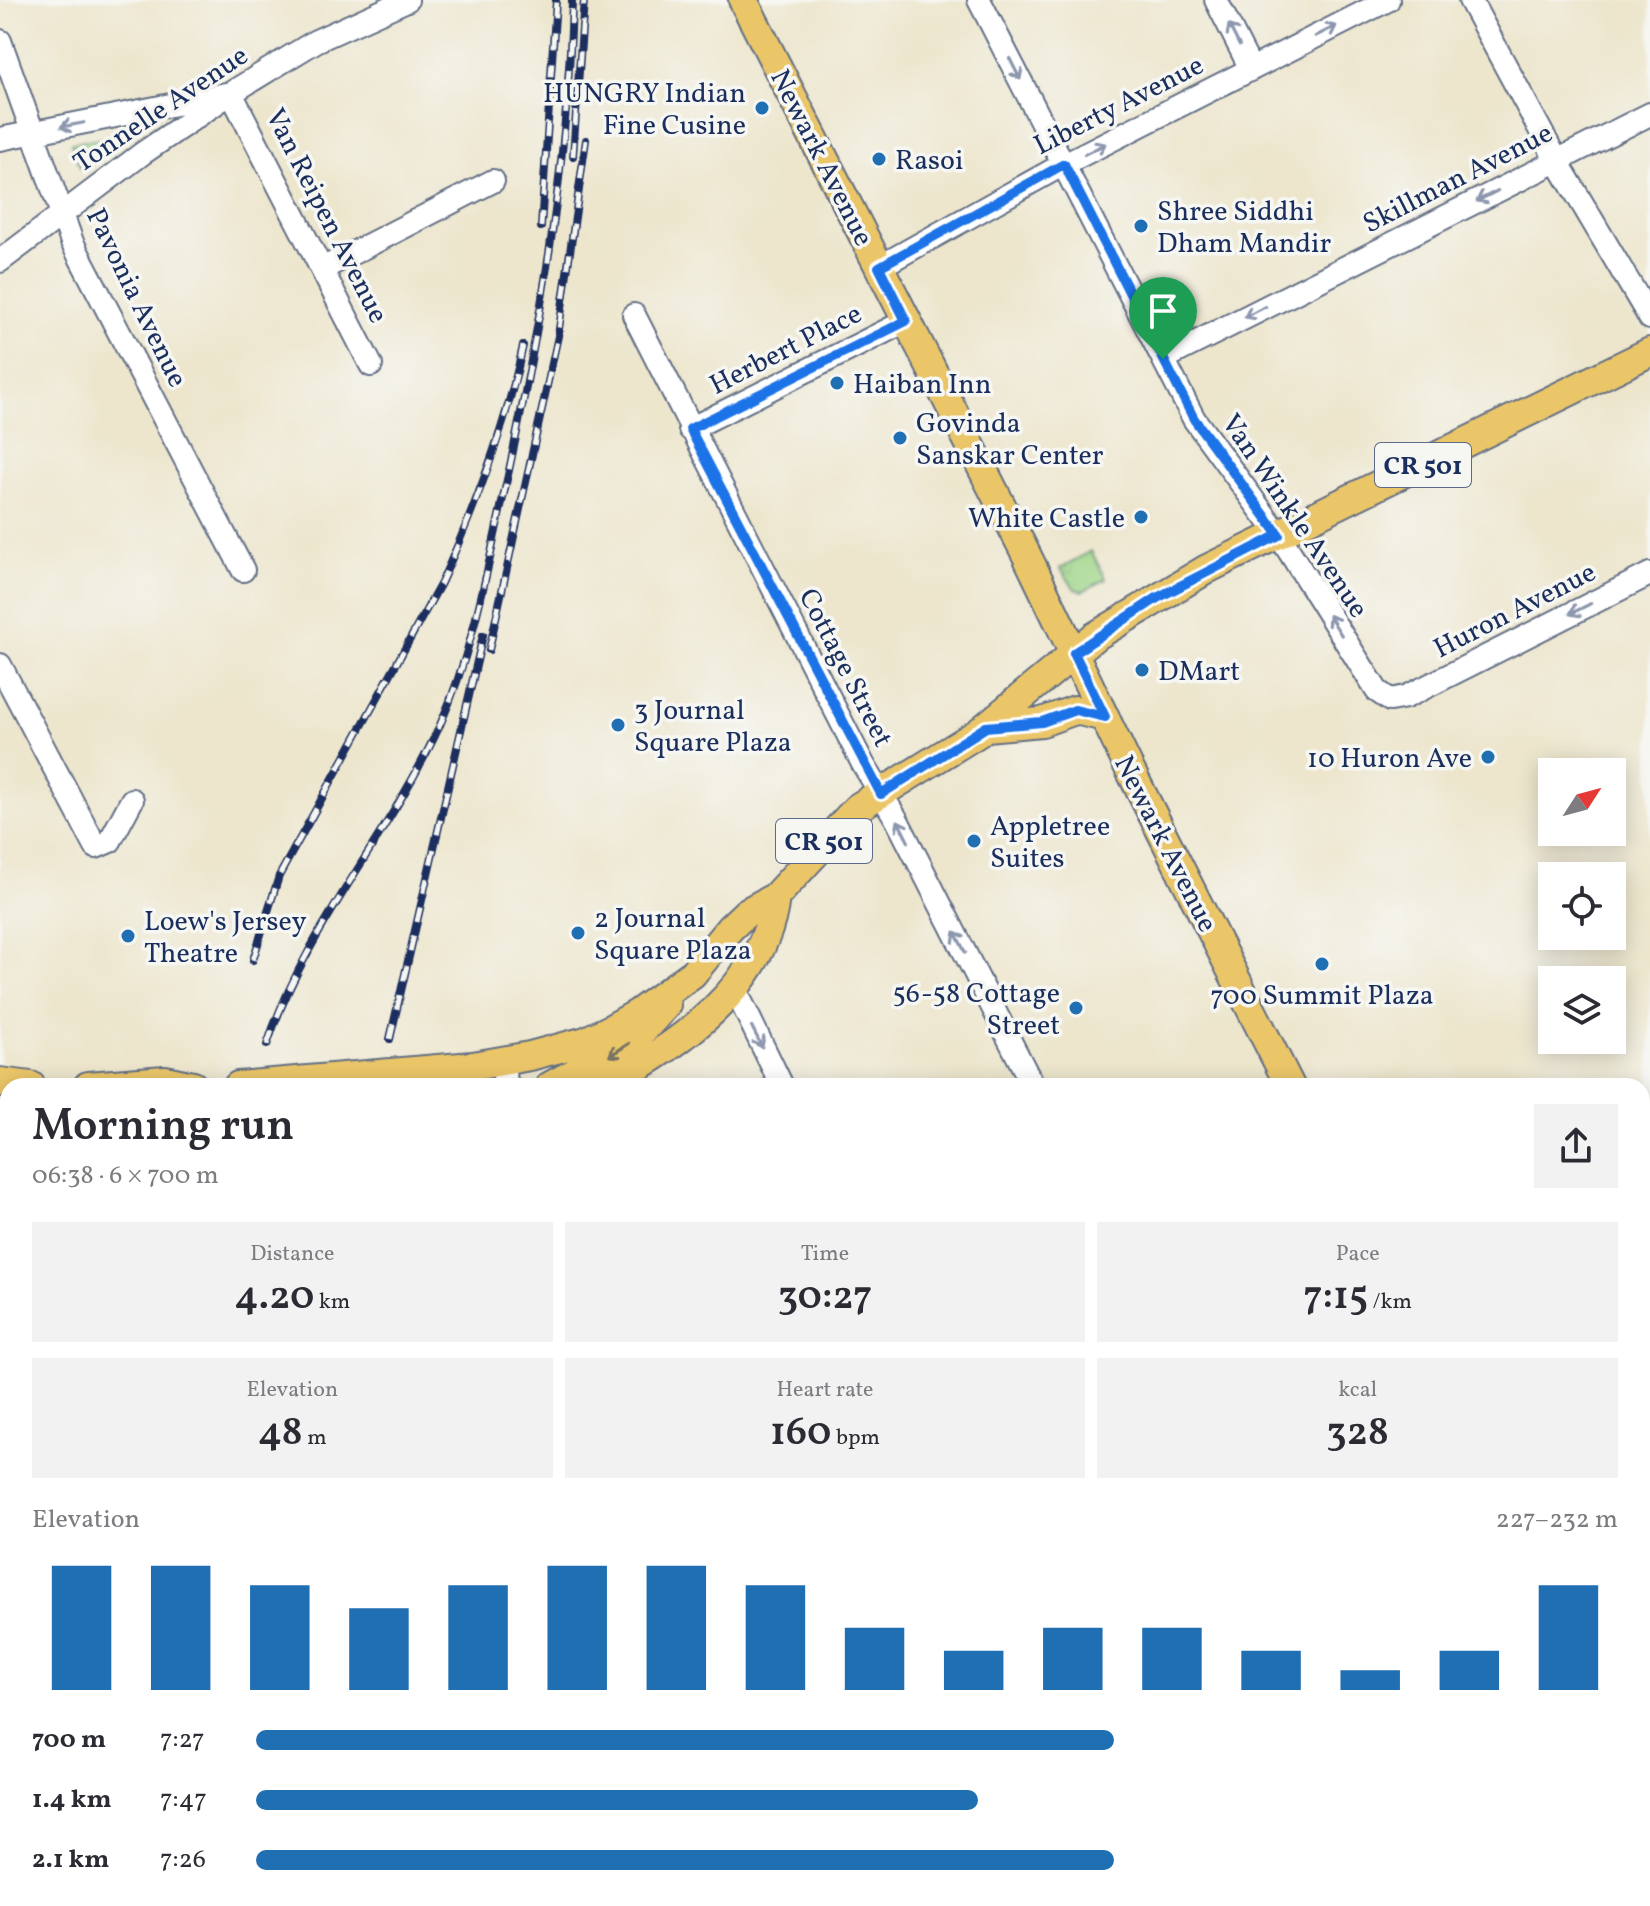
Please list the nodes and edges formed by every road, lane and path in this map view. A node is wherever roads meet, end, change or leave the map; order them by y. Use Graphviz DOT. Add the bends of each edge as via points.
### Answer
graph roads {
  1 [pos="407,0"];
  2 [pos="743,0"];
  3 [pos="979,0"];
  4 [pos="1216,0"];
  5 [pos="1388,0"];
  6 [pos="1470,0"];
  7 [pos="0,41"];
  8 [pos="1251,69"];
  9 [pos="231,93"];
  10 [pos="1650,114"];
  11 [pos="33,133"];
  12 [pos="0,139"];
  13 [pos="1557,161"];
  14 [pos="1064,164"];
  15 [pos="493,181"];
  16 [pos="63,212"];
  17 [pos="0,261"];
  18 [pos="879,267"];
  19 [pos="322,269"];
  20 [pos="634,315"];
  21 [pos="1650,318"];
  22 [pos="906,321"];
  23 [pos="1650,352"];
  24 [pos="1163,359"];
  25 [pos="371,365"];
  26 [pos="690,429"];
  27 [pos="1279,535"];
  28 [pos="243,570"];
  29 [pos="1650,574"];
  30 [pos="1074,653"];
  31 [pos="0,665"];
  32 [pos="1406,697"];
  33 [pos="1105,717"];
  34 [pos="986,727"];
  35 [pos="881,794"];
  36 [pos="132,800"];
  37 [pos="775,897"];
  38 [pos="692,974"];
  39 [pos="734,987"];
  40 [pos="504,1074"];
  41 [pos="415,1078"];
  42 [pos="566,1078"];
  43 [pos="616,1078"];
  44 [pos="778,1078"];
  45 [pos="1029,1078"];
  46 [pos="1286,1078"];
  1 -- 9 [label="street, Tonnelle Avenue" via="316,41"];
  2 -- 18 [label="main road, Newark Avenue"];
  3 -- 14 [label="street, Van Winkle Avenue, one-way"];
  8 -- 4 [label="street, one-way"];
  8 -- 5 [label="street, Liberty Avenue, one-way"];
  6 -- 13 [label="street"];
  7 -- 11 [label="street, Pavonia Avenue"];
  14 -- 8 [label="street, Liberty Avenue, one-way"];
  9 -- 11 [label="street, one-way"];
  9 -- 16 [label="street, Tonnelle Avenue"];
  9 -- 19 [label="street, Van Reipen Avenue"];
  10 -- 13 [label="street, Skillman Avenue"];
  11 -- 12 [label="street"];
  11 -- 16 [label="street, Pavonia Avenue"];
  13 -- 21 [label="street"];
  13 -- 24 [label="street, Skillman Avenue, one-way"];
  14 -- 18 [label="street, Liberty Avenue"];
  14 -- 24 [label="street, Van Winkle Avenue"];
  15 -- 19 [label="street"];
  16 -- 17 [label="street, Tonnelle Avenue"];
  16 -- 28 [label="street, Pavonia Avenue" via="72,242"];
  18 -- 22 [label="main road, Newark Avenue"];
  19 -- 25 [label="street, Van Reipen Avenue"];
  20 -- 26 [label="street, Cottage Street"];
  22 -- 26 [label="street, Herbert Place"];
  22 -- 30 [label="main road, Newark Avenue"];
  23 -- 27 [label="main road, CR 501"];
  24 -- 27 [label="street, Van Winkle Avenue" via="1194,419"];
  26 -- 35 [label="street, Cottage Street"];
  27 -- 30 [label="main road, CR 501" via="1166,592"];
  32 -- 27 [label="street, Van Winkle Avenue, one-way" via="1390,700 1377,691"];
  29 -- 32 [label="street, Huron Avenue, one-way"];
  30 -- 33 [label="main road, Newark Avenue"];
  30 -- 34 [label="main road, CR 501"];
  31 -- 36 [label="street" via="96,847 110,841"];
  33 -- 34 [label="main road" via="1075,710 1042,722"];
  33 -- 46 [label="main road, Newark Avenue"];
  34 -- 35 [label="main road, CR 501"];
  35 -- 37 [label="main road, CR 501" via="842,821"];
  45 -- 35 [label="street, Cottage Street, one-way"];
  37 -- 38 [label="main road, CR 501" via="747,912"];
  37 -- 39 [label="main road, CR 501" via="762,950"];
  38 -- 40 [label="main road, CR 501" via="637,1014"];
  38 -- 42 [label="main road, one-way" via="641,1035"];
  39 -- 43 [label="main road, CR 501" via="694,1027"];
  39 -- 44 [label="street, one-way"];
  40 -- 41 [label="main road, CR 501"];
}
